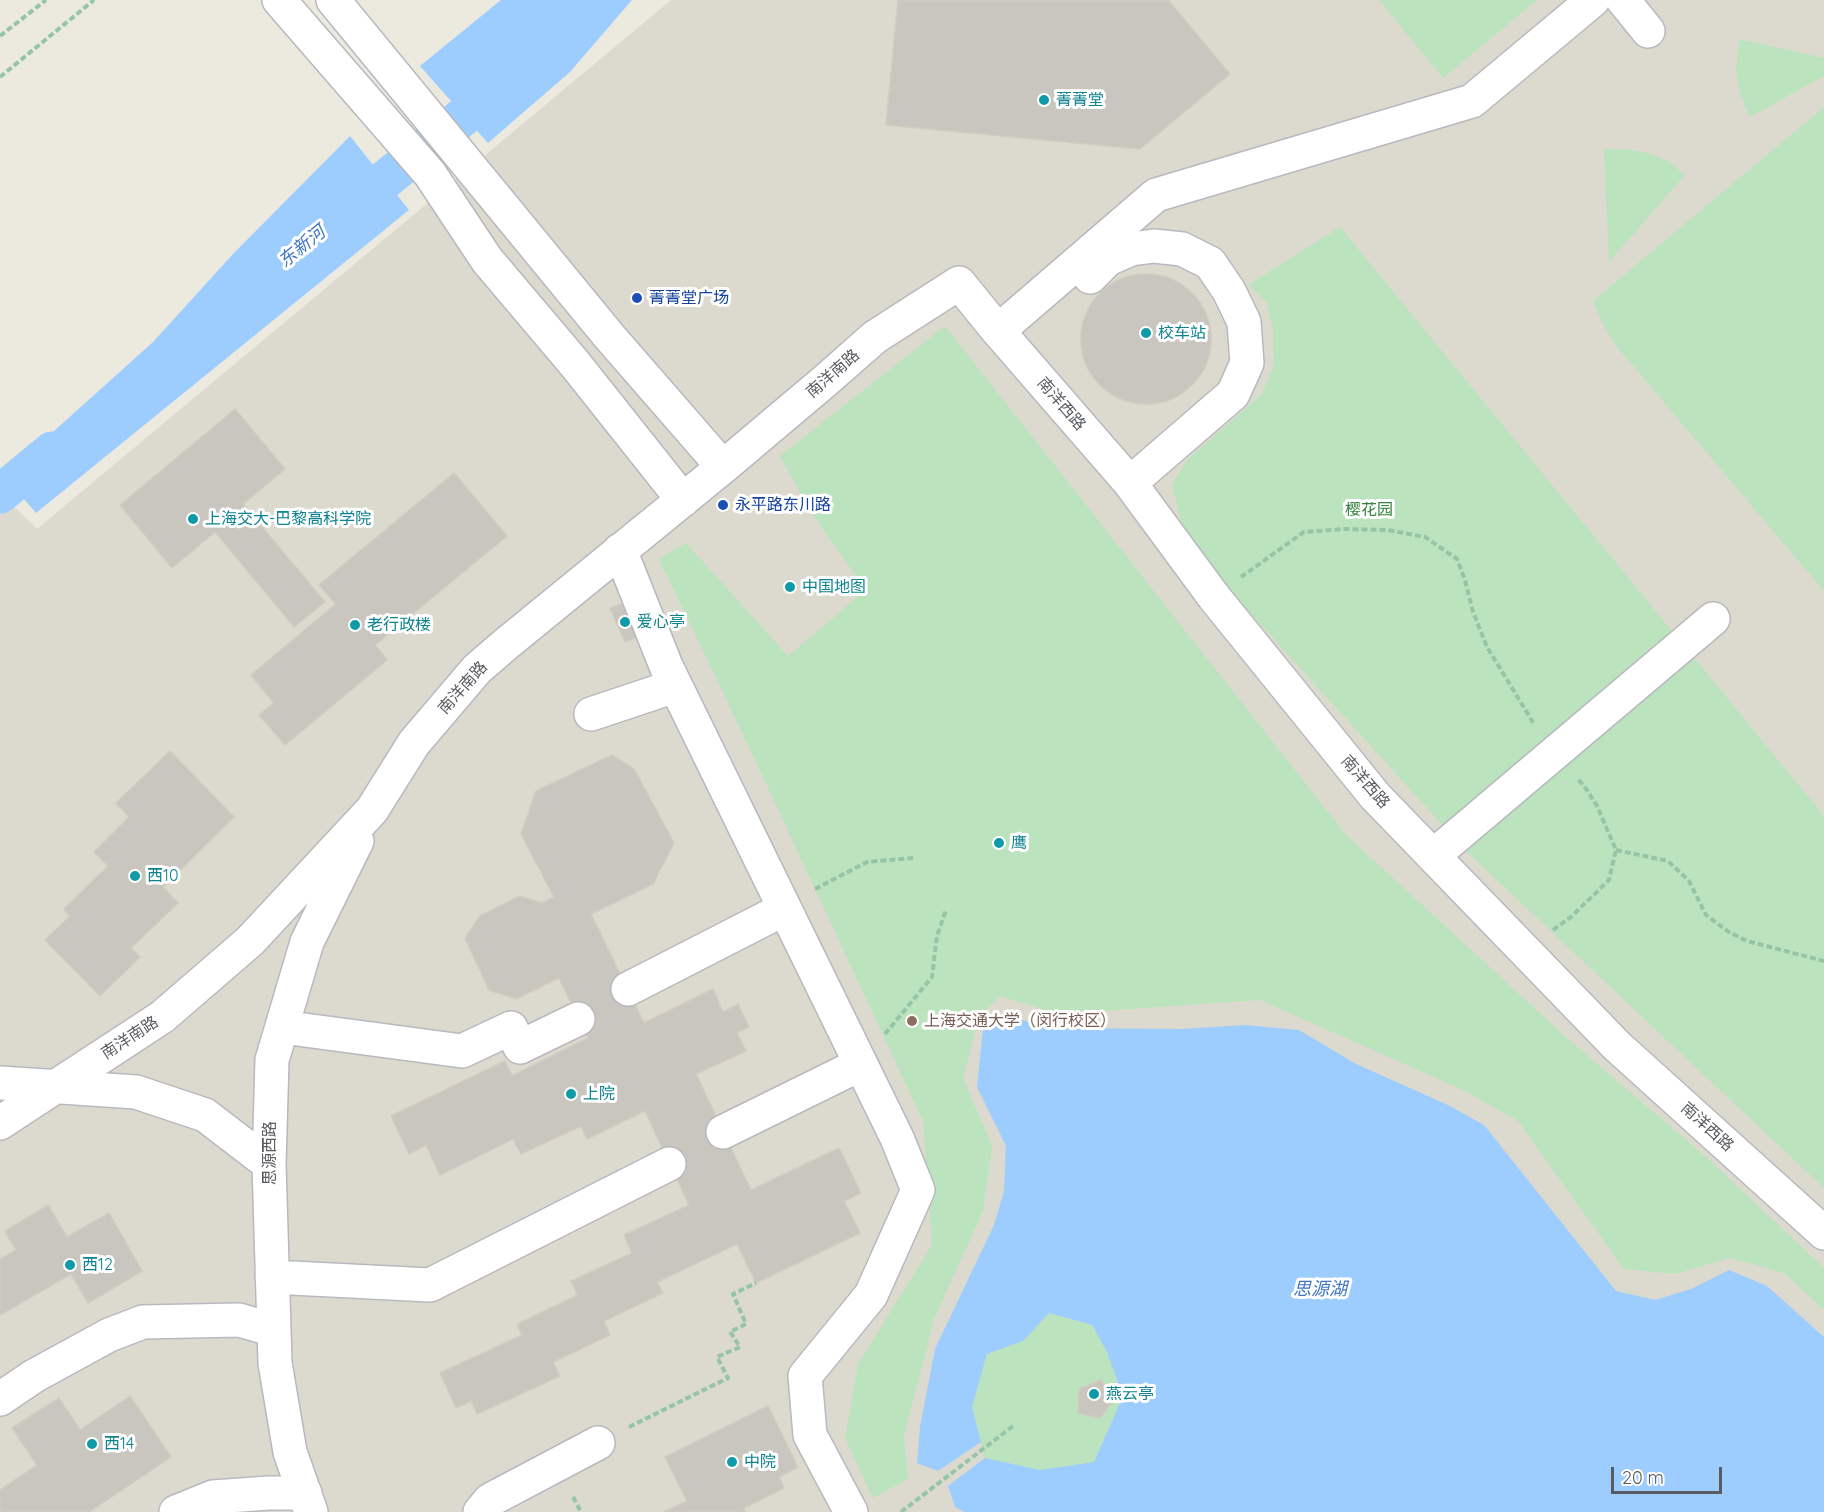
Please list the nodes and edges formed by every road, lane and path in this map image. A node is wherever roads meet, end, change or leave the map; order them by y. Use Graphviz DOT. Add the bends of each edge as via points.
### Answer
graph roads {
  1 [pos="46,0"];
  2 [pos="94,0"];
  3 [pos="279,0"];
  4 [pos="333,0"];
  5 [pos="1593,0"];
  6 [pos="1623,0"];
  7 [pos="1648,31"];
  8 [pos="0,36"];
  9 [pos="0,77"];
  10 [pos="959,283"];
  11 [pos="998,331"];
  12 [pos="723,467"];
  13 [pos="1130,483"];
  14 [pos="682,500"];
  15 [pos="620,550"];
  16 [pos="1214,597"];
  17 [pos="1713,618"];
  18 [pos="675,686"];
  19 [pos="591,714"];
  20 [pos="1555,753"];
  21 [pos="372,810"];
  22 [pos="1616,850"];
  23 [pos="1433,856"];
  24 [pos="913,858"];
  25 [pos="784,909"];
  26 [pos="946,910"];
  27 [pos="1524,951"];
  28 [pos="1824,961"];
  29 [pos="627,989"];
  30 [pos="578,1019"];
  31 [pos="282,1027"];
  32 [pos="861,1064"];
  33 [pos="0,1083"];
  34 [pos="54,1087"];
  35 [pos="0,1123"];
  36 [pos="723,1132"];
  37 [pos="269,1164"];
  38 [pos="669,1164"];
  39 [pos="1824,1233"];
  40 [pos="272,1277"];
  41 [pos="756,1283"];
  42 [pos="274,1330"];
  43 [pos="0,1399"];
  44 [pos="1013,1426"];
  45 [pos="598,1443"];
  46 [pos="581,1492"];
  47 [pos="308,1503"];
  48 [pos="176,1512"];
  49 [pos="480,1512"];
  50 [pos="581,1512"];
  51 [pos="851,1512"];
  52 [pos="900,1512"];
  1 -- 8 [label="path"];
  2 -- 9 [label="path"];
  3 -- 14 [label="lane" via="430,174 487,260"];
  4 -- 12 [label="lane" via="609,336"];
  5 -- 11 [label="lane" via="1472,101 1156,195"];
  6 -- 7 [label="lane"];
  10 -- 11 [label="lane, 南洋西路"];
  10 -- 12 [label="lane, 南洋南路" via="874,337"];
  11 -- 13 [label="lane, 南洋西路"];
  11 -- 13 [label="lane" via="1026,327 1053,310 1108,259 1131,249 1182,249 1210,263 1244,322 1247,363 1233,394"];
  12 -- 14 [label="lane, 南洋南路"];
  13 -- 16 [label="lane, 南洋西路"];
  14 -- 15 [label="lane, 南洋南路"];
  15 -- 18 [label="lane"];
  15 -- 21 [label="lane, 南洋南路" via="477,669 414,743"];
  16 -- 20 [label="path" via="1304,532 1388,530 1425,537 1457,559 1487,647 1509,687"];
  16 -- 23 [label="lane, 南洋西路" via="1375,796"];
  17 -- 20 [label="lane"];
  18 -- 19 [label="lane"];
  18 -- 25 [label="lane"];
  20 -- 22 [label="path" via="1587,789"];
  20 -- 23 [label="lane"];
  21 -- 31 [label="lane, 思源西路" via="307,942"];
  21 -- 34 [label="lane, 南洋南路" via="250,940 215,971 162,1017"];
  22 -- 27 [label="path" via="1609,880 1571,917"];
  22 -- 28 [label="path" via="1668,861 1689,881 1706,915 1729,932 1747,941"];
  23 -- 27 [label="lane, 南洋西路"];
  24 -- 25 [label="path" via="867,862"];
  25 -- 29 [label="lane"];
  25 -- 32 [label="lane"];
  26 -- 32 [label="path" via="937,936 932,977"];
  27 -- 39 [label="lane, 南洋西路" via="1617,1046"];
  30 -- 31 [label="lane" via="520,1047 512,1028 462,1051"];
  31 -- 37 [label="lane, 思源西路" via="272,1060"];
  32 -- 36 [label="lane"];
  32 -- 51 [label="lane" via="918,1190 871,1295 805,1376 810,1435"];
  33 -- 34 [label="lane"];
  34 -- 35 [label="lane, 南洋南路"];
  34 -- 37 [label="lane" via="136,1092 205,1115"];
  37 -- 40 [label="lane, 思源西路"];
  38 -- 40 [label="lane" via="430,1285"];
  40 -- 42 [label="lane, 思源西路"];
  41 -- 45 [label="path" via="733,1294 746,1324 730,1332 740,1347 717,1357 728,1378"];
  42 -- 43 [label="lane" via="239,1320 143,1322 100,1340"];
  42 -- 47 [label="lane, 思源西路" via="275,1363 290,1452"];
  44 -- 52 [label="path"];
  45 -- 49 [label="lane" via="490,1500"];
  46 -- 50 [label="path" via="572,1496"];
  47 -- 48 [label="lane" via="269,1493 213,1497"];
}
